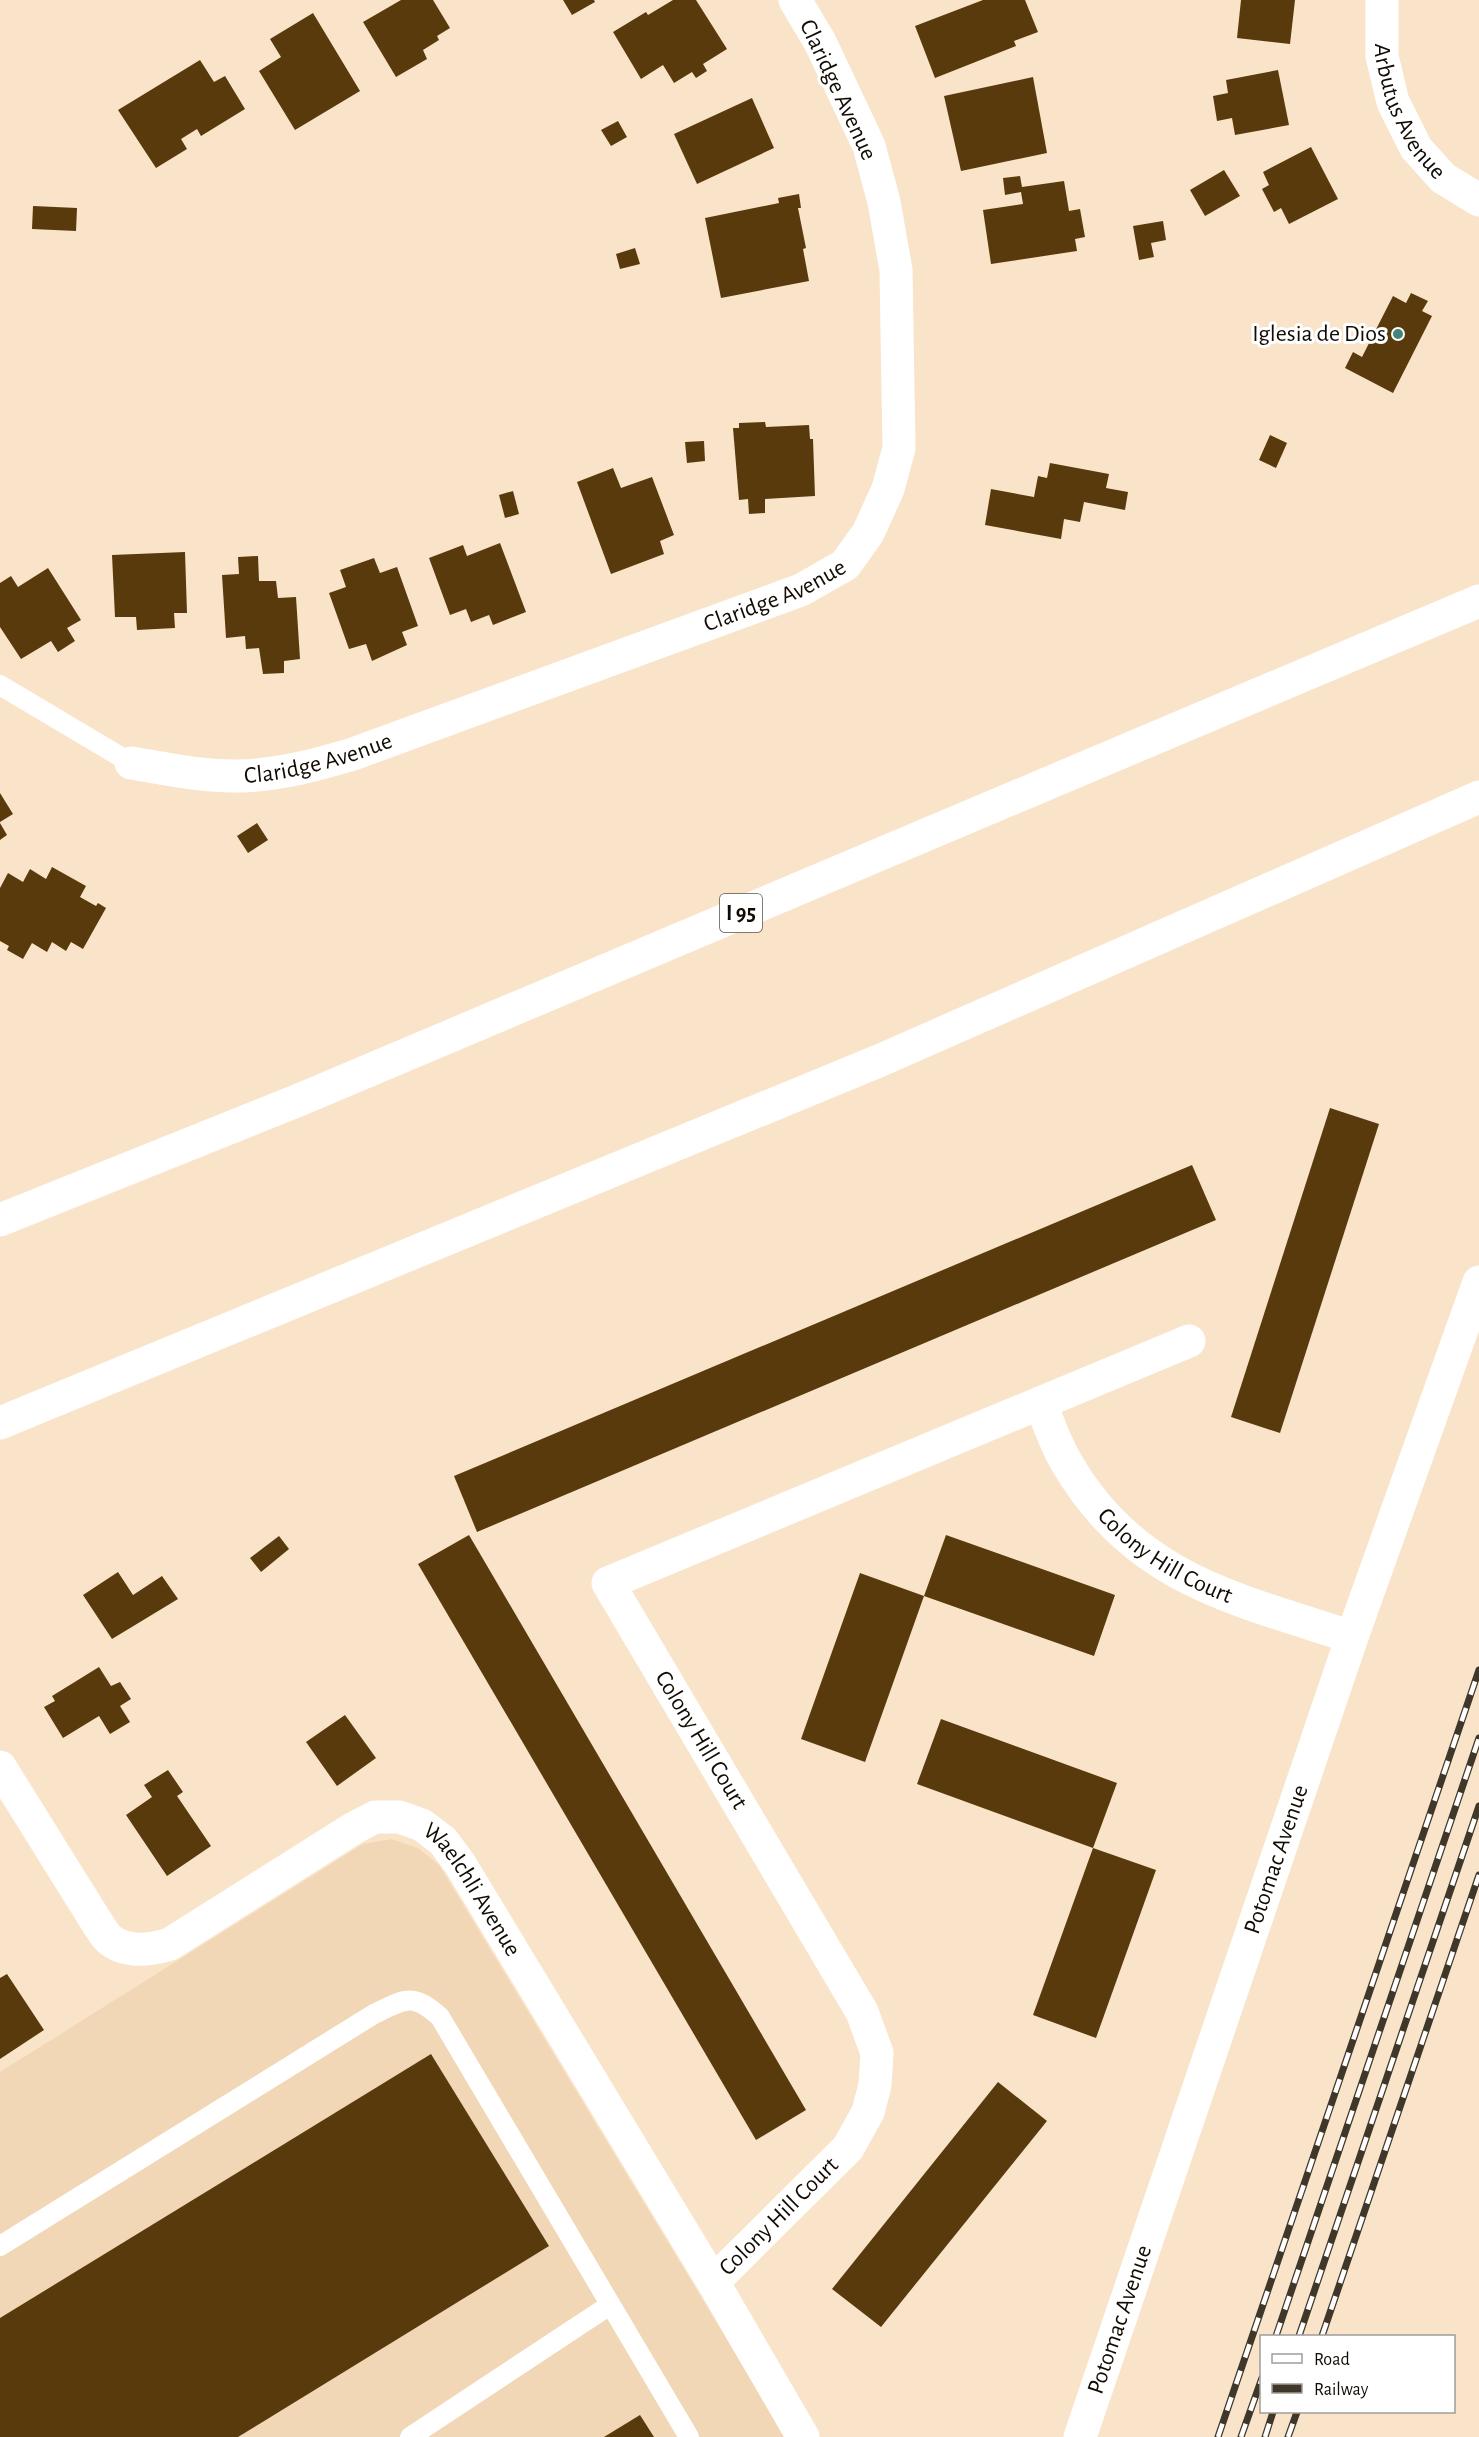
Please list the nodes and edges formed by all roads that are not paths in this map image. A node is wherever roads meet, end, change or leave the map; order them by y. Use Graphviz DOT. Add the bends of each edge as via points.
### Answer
graph roads {
  1 [pos="795,0"];
  2 [pos="1382,0"];
  3 [pos="1479,200"];
  4 [pos="1479,601"];
  5 [pos="0,685"];
  6 [pos="131,763"];
  7 [pos="1479,797"];
  8 [pos="0,1220"];
  9 [pos="1479,1282"];
  10 [pos="1190,1341"];
  11 [pos="1040,1403"];
  12 [pos="0,1424"];
  13 [pos="1352,1637"];
  14 [pos="0,1767"];
  15 [pos="0,2246"];
  16 [pos="713,2282"];
  17 [pos="610,2305"];
  18 [pos="410,2437"];
  19 [pos="689,2437"];
  20 [pos="803,2437"];
  21 [pos="1080,2437"];
  1 -- 6 [label="main road, Claridge Avenue" via="820,42 869,146 896,270 899,448 888,489 868,533 845,565 801,590 353,754 298,770 240,776 195,774"];
  2 -- 3 [label="main road, Arbutus Avenue" via="1382,56 1394,102 1416,148 1443,178"];
  4 -- 8 [label="main road, I 95" via="299,1100"];
  5 -- 6 [label="lane"];
  7 -- 12 [label="main road" via="881,1060"];
  9 -- 13 [label="main road, Potomac Avenue"];
  10 -- 11 [label="main road, Colony Hill Court"];
  11 -- 13 [label="main road, Colony Hill Court" via="1068,1465 1118,1531 1147,1554 1184,1577 1236,1599"];
  11 -- 16 [label="main road, Colony Hill Court" via="608,1583 862,2012 877,2053 868,2112 848,2148"];
  13 -- 21 [label="main road, Potomac Avenue"];
  14 -- 16 [label="main road, Waelchli Avenue" via="96,1921 110,1940 130,1948 151,1950 170,1944 375,1817 399,1817 422,1826 442,1841 460,1864"];
  15 -- 17 [label="lane" via="374,2014 404,2000 423,2002 440,2017"];
  16 -- 20 [label="main road, Waelchli Avenue"];
  17 -- 18 [label="lane"];
  17 -- 19 [label="lane"];
}
